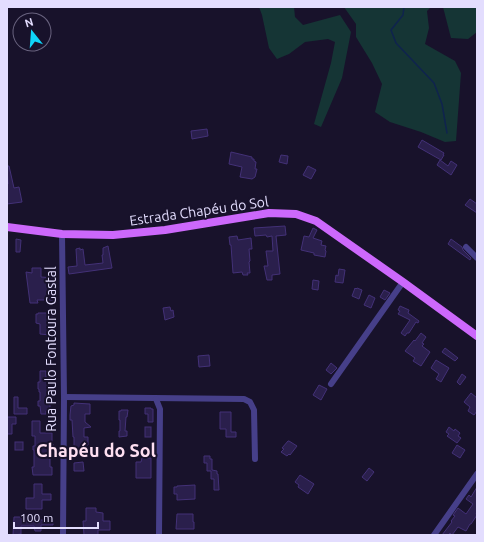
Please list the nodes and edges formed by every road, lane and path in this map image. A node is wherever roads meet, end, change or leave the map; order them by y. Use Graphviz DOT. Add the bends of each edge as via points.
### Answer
graph roads {
  1 [pos="7,227"];
  2 [pos="62,234"];
  3 [pos="466,247"];
  4 [pos="477,258"];
  5 [pos="403,282"];
  6 [pos="477,336"];
  7 [pos="331,384"];
  8 [pos="64,397"];
  9 [pos="156,398"];
  10 [pos="255,459"];
  11 [pos="477,474"];
  12 [pos="63,535"];
  13 [pos="159,535"];
  14 [pos="434,535"];
  1 -- 2 [label="main road, Estrada Chapéu do Sol"];
  2 -- 5 [label="main road, Estrada Chapéu do Sol" via="113,235 165,230 269,213 296,214 316,221"];
  2 -- 8 [label="street, Rua Paulo Fontoura Gastal"];
  3 -- 4 [label="street"];
  5 -- 6 [label="main road, Estrada Chapéu do Sol"];
  5 -- 7 [label="street"];
  8 -- 9 [label="street"];
  8 -- 12 [label="street, Rua Paulo Fontoura Gastal"];
  9 -- 10 [label="street" via="244,399 250,402 254,410"];
  9 -- 13 [label="street" via="160,409"];
  11 -- 14 [label="street"];
}
